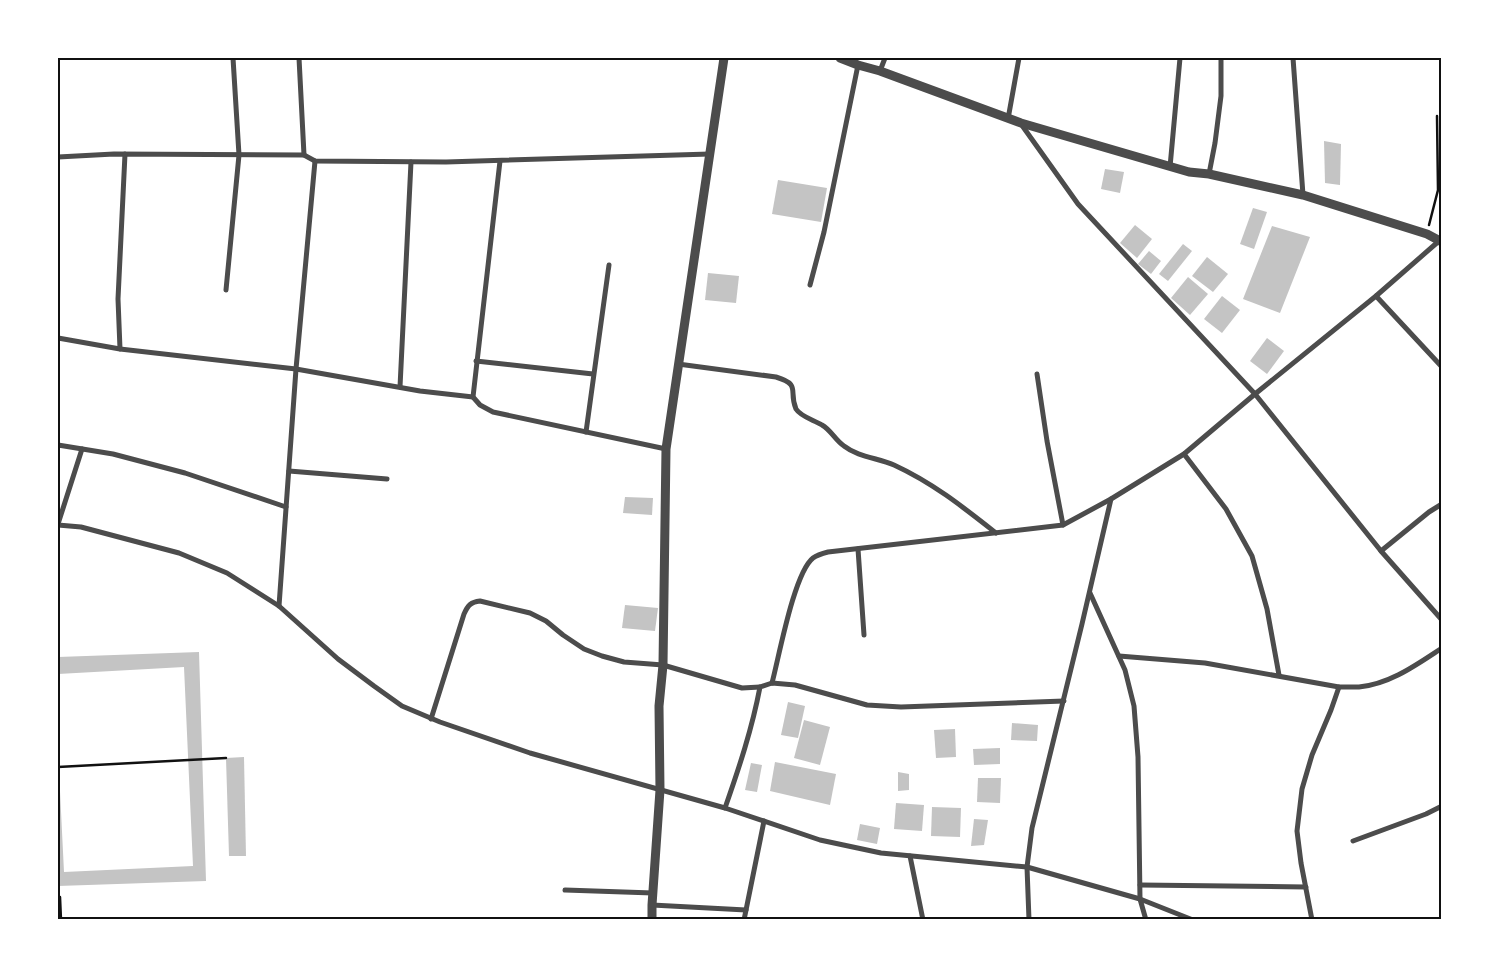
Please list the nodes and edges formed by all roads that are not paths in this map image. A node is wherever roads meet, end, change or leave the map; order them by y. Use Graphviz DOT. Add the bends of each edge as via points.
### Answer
graph roads {
  1 [pos="233,58"];
  2 [pos="299,58"];
  3 [pos="724,58"];
  4 [pos="840,58"];
  5 [pos="885,58"];
  6 [pos="1019,58"];
  7 [pos="1180,58"];
  8 [pos="1221,58"];
  9 [pos="1294,58"];
  10 [pos="858,65"];
  11 [pos="880,71"];
  12 [pos="1008,119"];
  13 [pos="1020,123"];
  14 [pos="125,154"];
  15 [pos="711,154"];
  16 [pos="239,155"];
  17 [pos="304,155"];
  18 [pos="58,157"];
  19 [pos="315,161"];
  20 [pos="500,161"];
  21 [pos="411,162"];
  22 [pos="1170,167"];
  23 [pos="1209,174"];
  24 [pos="1303,195"];
  25 [pos="1440,241"];
  26 [pos="608,265"];
  27 [pos="810,285"];
  28 [pos="226,290"];
  29 [pos="1376,296"];
  30 [pos="58,338"];
  31 [pos="120,349"];
  32 [pos="476,361"];
  33 [pos="678,364"];
  34 [pos="1442,367"];
  35 [pos="296,369"];
  36 [pos="593,374"];
  37 [pos="1037,374"];
  38 [pos="400,387"];
  39 [pos="1256,394"];
  40 [pos="473,397"];
  41 [pos="586,432"];
  42 [pos="58,445"];
  43 [pos="82,449"];
  44 [pos="666,449"];
  45 [pos="1184,454"];
  46 [pos="289,471"];
  47 [pos="387,479"];
  48 [pos="1111,499"];
  49 [pos="1442,504"];
  50 [pos="286,507"];
  51 [pos="58,525"];
  52 [pos="1064,525"];
  53 [pos="996,533"];
  54 [pos="858,548"];
  55 [pos="1381,551"];
  56 [pos="1090,593"];
  57 [pos="279,606"];
  58 [pos="1442,620"];
  59 [pos="864,635"];
  60 [pos="1442,648"];
  61 [pos="1119,656"];
  62 [pos="663,665"];
  63 [pos="1279,675"];
  64 [pos="772,683"];
  65 [pos="760,687"];
  66 [pos="1339,687"];
  67 [pos="1064,700"];
  68 [pos="432,719"];
  69 [pos="660,790"];
  70 [pos="1442,806"];
  71 [pos="725,808"];
  72 [pos="764,821"];
  73 [pos="1353,841"];
  74 [pos="910,856"];
  75 [pos="1027,868"];
  76 [pos="1140,885"];
  77 [pos="1306,887"];
  78 [pos="565,890"];
  79 [pos="653,893"];
  80 [pos="1140,899"];
  81 [pos="652,905"];
  82 [pos="746,910"];
  83 [pos="652,920"];
  84 [pos="744,920"];
  85 [pos="923,920"];
  86 [pos="1029,920"];
  87 [pos="1146,920"];
  88 [pos="1193,920"];
  89 [pos="1312,920"];
  1 -- 16 [label="street"];
  2 -- 17 [label="street"];
  3 -- 15 [label="street"];
  4 -- 10 [label="street"];
  5 -- 11 [label="street"];
  6 -- 12 [label="street"];
  7 -- 22 [label="street"];
  8 -- 23 [label="street" via="1221,96"];
  9 -- 24 [label="street"];
  10 -- 11 [label="street"];
  10 -- 27 [label="street"];
  11 -- 12 [label="street"];
  12 -- 13 [label="street"];
  13 -- 22 [label="street"];
  13 -- 39 [label="street" via="1078,204"];
  14 -- 16 [label="street"];
  14 -- 18 [label="street"];
  14 -- 31 [label="street" via="118,299"];
  15 -- 20 [label="street"];
  15 -- 33 [label="street"];
  16 -- 17 [label="street"];
  16 -- 28 [label="street"];
  17 -- 19 [label="street"];
  19 -- 21 [label="street"];
  19 -- 35 [label="street"];
  20 -- 21 [label="street"];
  20 -- 32 [label="street"];
  21 -- 38 [label="street"];
  22 -- 23 [label="street"];
  23 -- 24 [label="street"];
  24 -- 25 [label="street"];
  25 -- 29 [label="street"];
  26 -- 36 [label="street"];
  29 -- 34 [label="street"];
  29 -- 39 [label="street"];
  30 -- 31 [label="street"];
  31 -- 35 [label="street"];
  32 -- 36 [label="street"];
  32 -- 40 [label="street"];
  33 -- 44 [label="street"];
  33 -- 53 [label="street" via="787,380 792,386 799,412 824,426 842,445 892,464 940,490"];
  35 -- 38 [label="street"];
  35 -- 46 [label="street"];
  36 -- 41 [label="street"];
  37 -- 52 [label="street"];
  38 -- 40 [label="street"];
  39 -- 45 [label="street"];
  39 -- 55 [label="street"];
  40 -- 41 [label="street" via="493,412"];
  41 -- 44 [label="street"];
  42 -- 43 [label="street"];
  43 -- 50 [label="street" via="185,473"];
  43 -- 51 [label="street"];
  44 -- 62 [label="street"];
  45 -- 48 [label="street"];
  45 -- 63 [label="street" via="1226,509 1252,556 1267,610"];
  46 -- 47 [label="street"];
  46 -- 50 [label="street"];
  48 -- 52 [label="street"];
  48 -- 56 [label="street"];
  49 -- 55 [label="street"];
  50 -- 57 [label="street"];
  51 -- 57 [label="street" via="80,527 179,553 227,573"];
  52 -- 53 [label="street"];
  53 -- 54 [label="street"];
  54 -- 59 [label="street"];
  54 -- 64 [label="street" via="828,552 813,558 804,571 795,590"];
  55 -- 58 [label="street"];
  56 -- 61 [label="street"];
  56 -- 67 [label="street"];
  57 -- 68 [label="street" via="366,681 402,706"];
  60 -- 66 [label="street" via="1404,673 1375,684"];
  61 -- 63 [label="street" via="1206,663"];
  61 -- 76 [label="street" via="1134,706"];
  62 -- 65 [label="street" via="742,688"];
  62 -- 68 [label="street" via="624,662 602,656 584,649 530,613 473,602 464,614"];
  62 -- 69 [label="street" via="659,706"];
  63 -- 66 [label="street"];
  64 -- 65 [label="street"];
  64 -- 67 [label="street" via="794,685 866,705 901,707"];
  65 -- 71 [label="street" via="742,760"];
  66 -- 77 [label="street" via="1302,790 1297,831"];
  67 -- 75 [label="street" via="1032,828"];
  68 -- 69 [label="street" via="530,753"];
  69 -- 71 [label="street"];
  69 -- 79 [label="street"];
  70 -- 73 [label="street"];
  71 -- 72 [label="street"];
  72 -- 74 [label="street" via="820,840"];
  72 -- 82 [label="street"];
  74 -- 75 [label="street"];
  74 -- 85 [label="street"];
  75 -- 80 [label="street"];
  75 -- 86 [label="street"];
  76 -- 77 [label="street"];
  76 -- 80 [label="street"];
  77 -- 89 [label="street"];
  78 -- 79 [label="street"];
  79 -- 81 [label="street"];
  80 -- 87 [label="street"];
  80 -- 88 [label="street"];
  81 -- 82 [label="street"];
  81 -- 83 [label="street"];
  82 -- 84 [label="street"];
}
